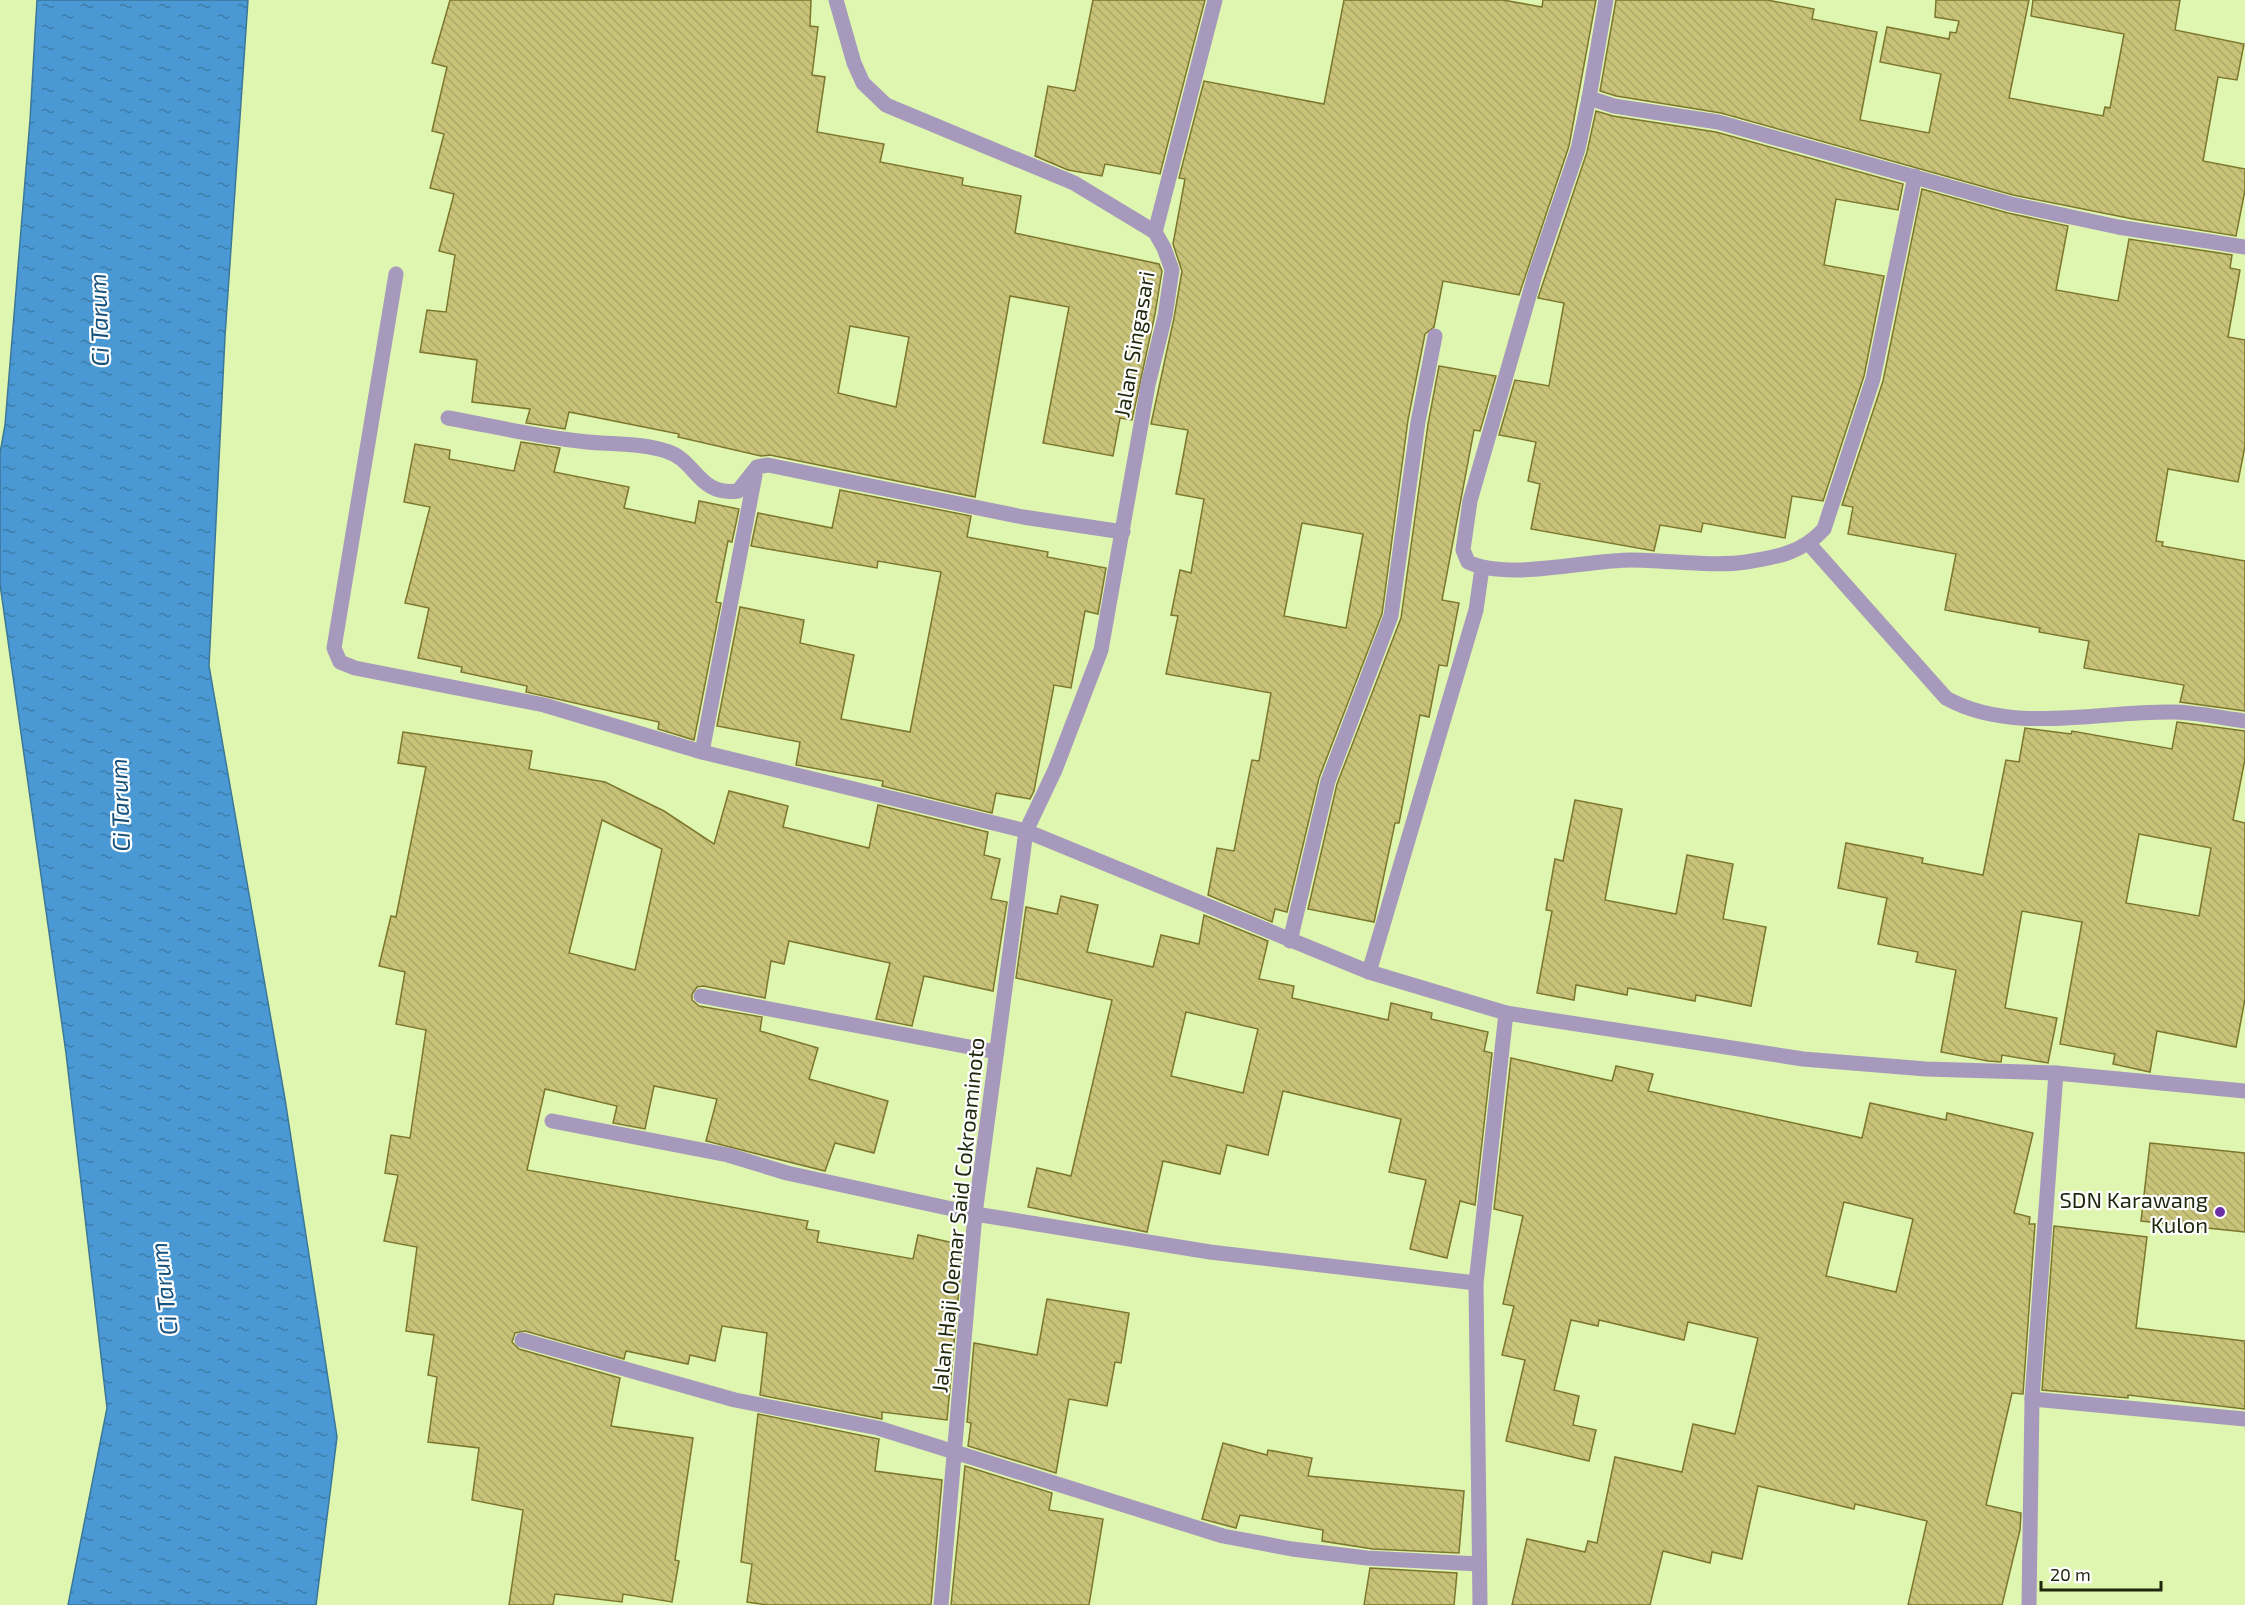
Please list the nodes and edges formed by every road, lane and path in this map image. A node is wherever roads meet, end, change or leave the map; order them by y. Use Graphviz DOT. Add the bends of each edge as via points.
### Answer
graph roads {
  1 [pos="836,0"];
  2 [pos="1215,0"];
  3 [pos="1606,0"];
  4 [pos="1589,98"];
  5 [pos="1915,176"];
  6 [pos="1155,232"];
  7 [pos="2245,247"];
  8 [pos="396,274"];
  9 [pos="1435,336"];
  10 [pos="448,418"];
  11 [pos="757,467"];
  12 [pos="1123,532"];
  13 [pos="1810,545"];
  14 [pos="1482,568"];
  15 [pos="2245,721"];
  16 [pos="702,752"];
  17 [pos="1026,831"];
  18 [pos="1290,941"];
  19 [pos="1369,972"];
  20 [pos="701,996"];
  21 [pos="1506,1013"];
  22 [pos="996,1052"];
  23 [pos="2056,1073"];
  24 [pos="2245,1091"];
  25 [pos="552,1121"];
  26 [pos="975,1214"];
  27 [pos="1476,1284"];
  28 [pos="522,1340"];
  29 [pos="2032,1399"];
  30 [pos="2245,1419"];
  31 [pos="956,1450"];
  32 [pos="1479,1564"];
  33 [pos="941,1605"];
  34 [pos="1480,1605"];
  35 [pos="2029,1605"];
  1 -- 6 [label="street" via="863,83 886,105 1074,183"];
  2 -- 6 [label="street"];
  3 -- 4 [label="street"];
  4 -- 5 [label="street" via="1614,106 1718,122"];
  4 -- 14 [label="street" via="1578,149 1535,275 1470,501 1463,550 1468,562"];
  5 -- 7 [label="street" via="2011,204 2118,227"];
  5 -- 13 [label="street" via="1873,379 1824,529"];
  6 -- 12 [label="street, Jalan Singasari" via="1172,270"];
  8 -- 16 [label="street" via="334,648 340,662 544,705"];
  9 -- 18 [label="street" via="1418,422 1390,616 1328,781"];
  10 -- 11 [label="street" via="560,439 652,447 685,462 695,476 719,491 738,491"];
  11 -- 12 [label="street" via="784,468 1023,517"];
  11 -- 16 [label="street"];
  12 -- 17 [label="street, Jalan Singasari" via="1101,650 1055,770"];
  13 -- 14 [label="street" via="1743,562 1628,560 1552,568"];
  13 -- 15 [label="street" via="1946,698 1961,707 2014,718 2174,712"];
  14 -- 19 [label="street" via="1476,610"];
  16 -- 17 [label="street"];
  17 -- 18 [label="street"];
  17 -- 22 [label="street, Jalan Haji Oemar Said Cokroaminoto"];
  18 -- 19 [label="street"];
  19 -- 21 [label="street"];
  20 -- 22 [label="street"];
  21 -- 23 [label="street" via="1803,1059 1926,1069"];
  21 -- 27 [label="street"];
  22 -- 26 [label="street, Jalan Haji Oemar Said Cokroaminoto"];
  23 -- 24 [label="street"];
  23 -- 29 [label="street"];
  25 -- 26 [label="street" via="728,1155 804,1178"];
  26 -- 27 [label="street" via="1210,1252"];
  26 -- 31 [label="street, Jalan Haji Oemar Said Cokroaminoto"];
  27 -- 32 [label="street"];
  28 -- 31 [label="street" via="735,1400 878,1428"];
  29 -- 30 [label="street"];
  29 -- 35 [label="street"];
  31 -- 32 [label="street" via="1223,1536 1367,1558"];
  31 -- 33 [label="street, Jalan Haji Oemar Said Cokroaminoto"];
  32 -- 34 [label="street"];
}
